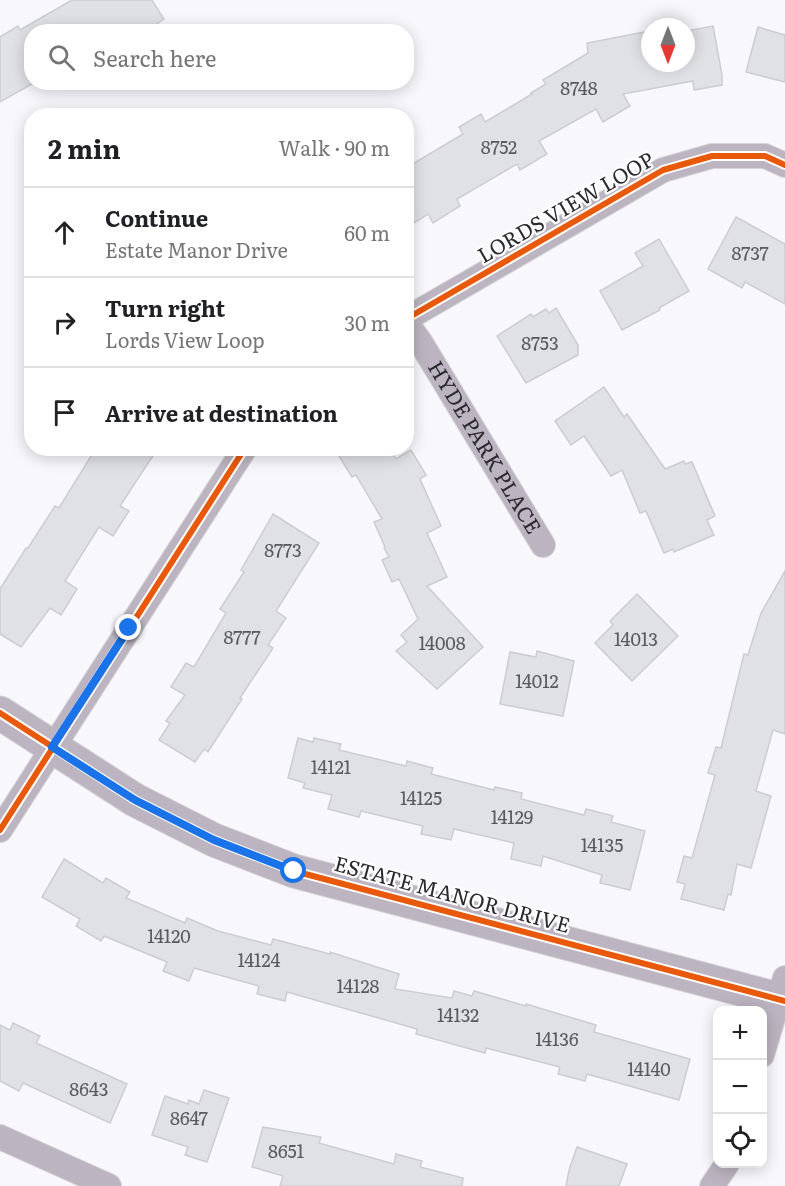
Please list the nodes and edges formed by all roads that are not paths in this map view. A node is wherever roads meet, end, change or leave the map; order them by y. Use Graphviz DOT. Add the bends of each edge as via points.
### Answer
graph roads {
  1 [pos="785,165"];
  2 [pos="414,315"];
  3 [pos="414,333"];
  4 [pos="239,456"];
  5 [pos="543,545"];
  6 [pos="0,713"];
  7 [pos="52,747"];
  8 [pos="0,830"];
  9 [pos="783,993"];
  10 [pos="767,1040"];
  11 [pos="0,1137"];
  12 [pos="724,1168"];
  13 [pos="108,1186"];
  14 [pos="712,1186"];
  1 -- 2 [label="street, LORDS VIEW LOOP" via="765,156 712,156 663,170"];
  3 -- 5 [label="street, HYDE PARK PLACE"];
  4 -- 7 [label="street"];
  6 -- 7 [label="street, ESTATE MANOR DRIVE"];
  7 -- 8 [label="street"];
  7 -- 9 [label="street, ESTATE MANOR DRIVE" via="145,805 214,840 294,871"];
  9 -- 10 [label="street"];
  11 -- 13 [label="street"];
  12 -- 14 [label="street"];
}
